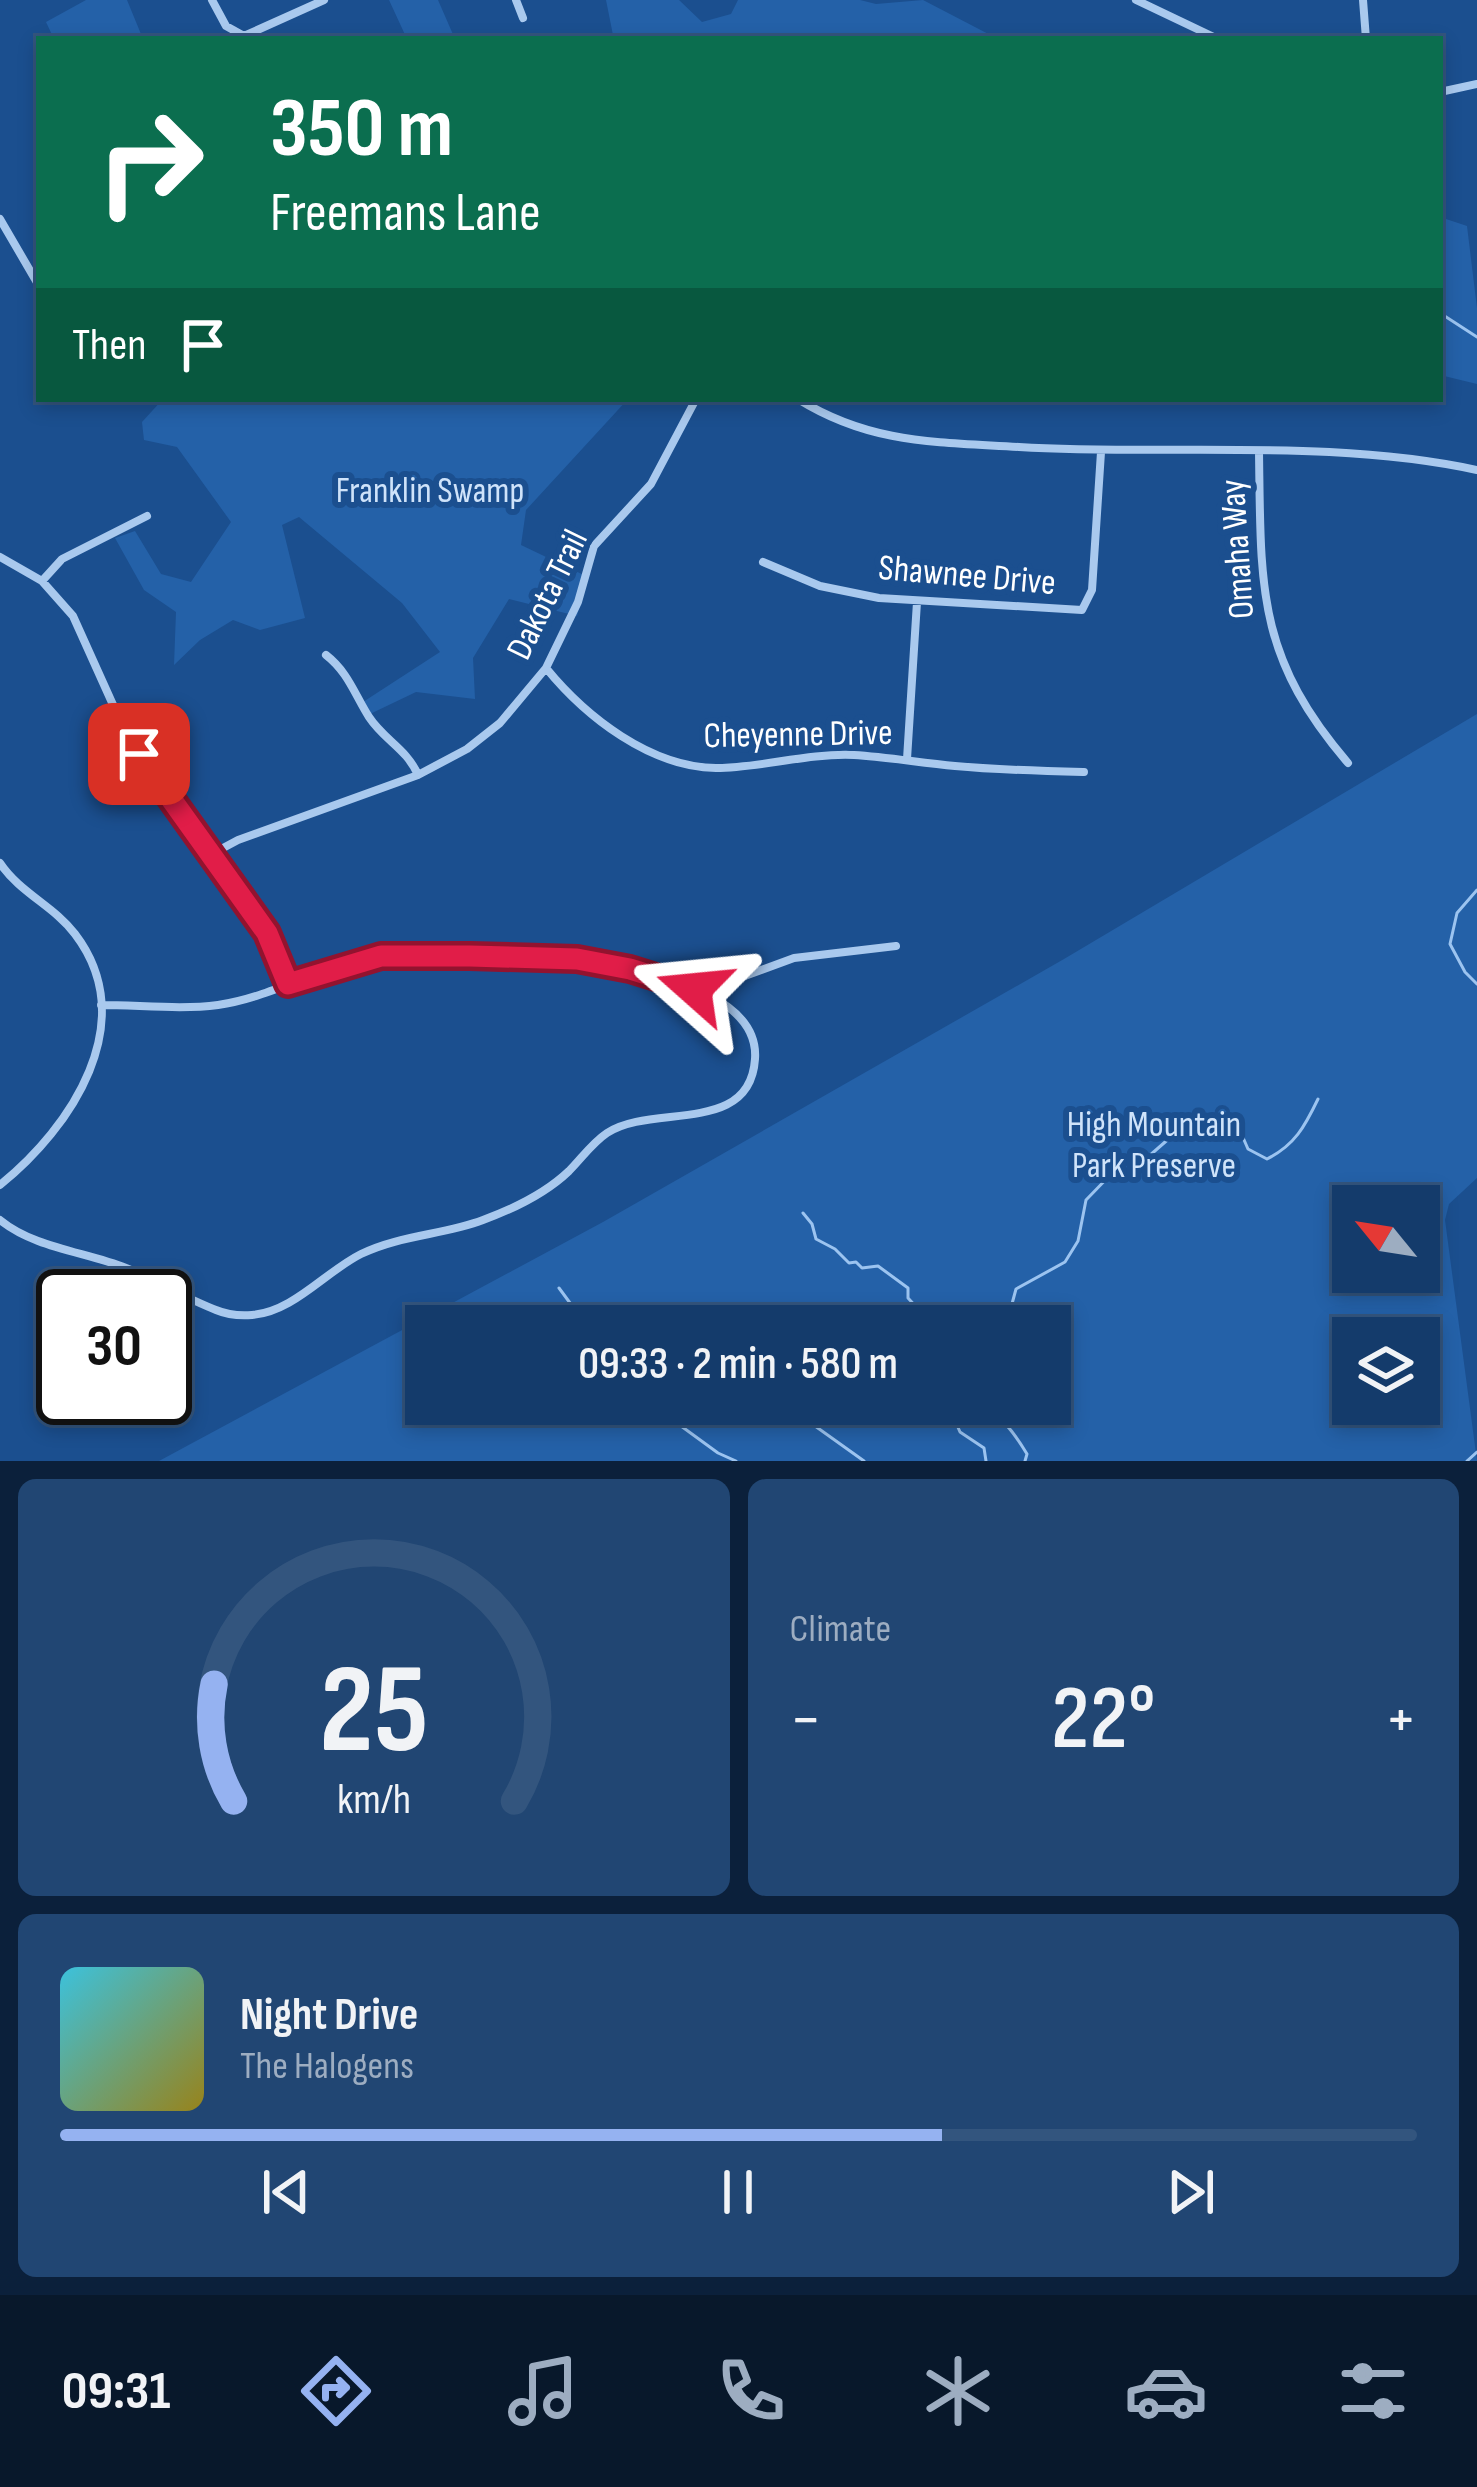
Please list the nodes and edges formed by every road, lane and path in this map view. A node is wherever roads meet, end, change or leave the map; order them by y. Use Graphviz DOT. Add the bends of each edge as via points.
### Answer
graph roads {
  1 [pos="212,0"];
  2 [pos="324,0"];
  3 [pos="516,0"];
  4 [pos="1136,0"];
  5 [pos="1364,0"];
  6 [pos="523,18"];
  7 [pos="1212,36"];
  8 [pos="1366,36"];
  9 [pos="1477,84"];
  10 [pos="1443,91"];
  11 [pos="0,219"];
  12 [pos="36,281"];
  13 [pos="693,402"];
  14 [pos="803,402"];
  15 [pos="1101,452"];
  16 [pos="1259,452"];
  17 [pos="1477,470"];
  18 [pos="147,517"];
  19 [pos="0,556"];
  20 [pos="763,562"];
  21 [pos="42,581"];
  22 [pos="917,602"];
  23 [pos="326,655"];
  24 [pos="546,668"];
  25 [pos="907,760"];
  26 [pos="1348,763"];
  27 [pos="1084,772"];
  28 [pos="418,775"];
  29 [pos="210,855"];
  30 [pos="2,870"];
  31 [pos="896,946"];
  32 [pos="288,984"];
  33 [pos="694,989"];
  34 [pos="101,1005"];
  35 [pos="0,1185"];
  36 [pos="0,1220"];
  1 -- 2 [label="street" via="226,26 244,36"];
  3 -- 6 [label="street"];
  4 -- 7 [label="street"];
  5 -- 8 [label="street"];
  9 -- 10 [label="street"];
  11 -- 12 [label="street"];
  13 -- 24 [label="street, Dakota Trail" via="651,484 594,546"];
  14 -- 15 [label="street" via="887,437"];
  15 -- 16 [label="street"];
  15 -- 22 [label="street, Shawnee Drive" via="1092,590 1082,610"];
  16 -- 17 [label="street" via="1384,455"];
  16 -- 26 [label="street, Omaha Way" via="1261,576 1273,640 1300,701"];
  18 -- 21 [label="street" via="62,559"];
  19 -- 21 [label="street"];
  20 -- 22 [label="street, Shawnee Drive" via="820,586"];
  21 -- 29 [label="street" via="73,616 123,727"];
  22 -- 25 [label="street"];
  23 -- 28 [label="street"];
  24 -- 25 [label="street, Cheyenne Drive" via="603,723 686,764 732,767 823,755"];
  24 -- 28 [label="street, Dakota Trail" via="486,735"];
  25 -- 27 [label="street, Cheyenne Drive"];
  28 -- 29 [label="street, Dakota Trail"];
  29 -- 32 [label="street" via="267,933"];
  30 -- 34 [label="street" via="79,938"];
  31 -- 33 [label="street" via="794,958"];
  32 -- 33 [label="street" via="394,955 577,959"];
  32 -- 34 [label="street" via="219,1004"];
  33 -- 36 [label="street" via="734,1008 752,1033 754,1067 734,1099 700,1115 618,1126 530,1198 483,1220 374,1248 275,1310 226,1313"];
  34 -- 35 [label="street" via="92,1063 71,1111"];
}
